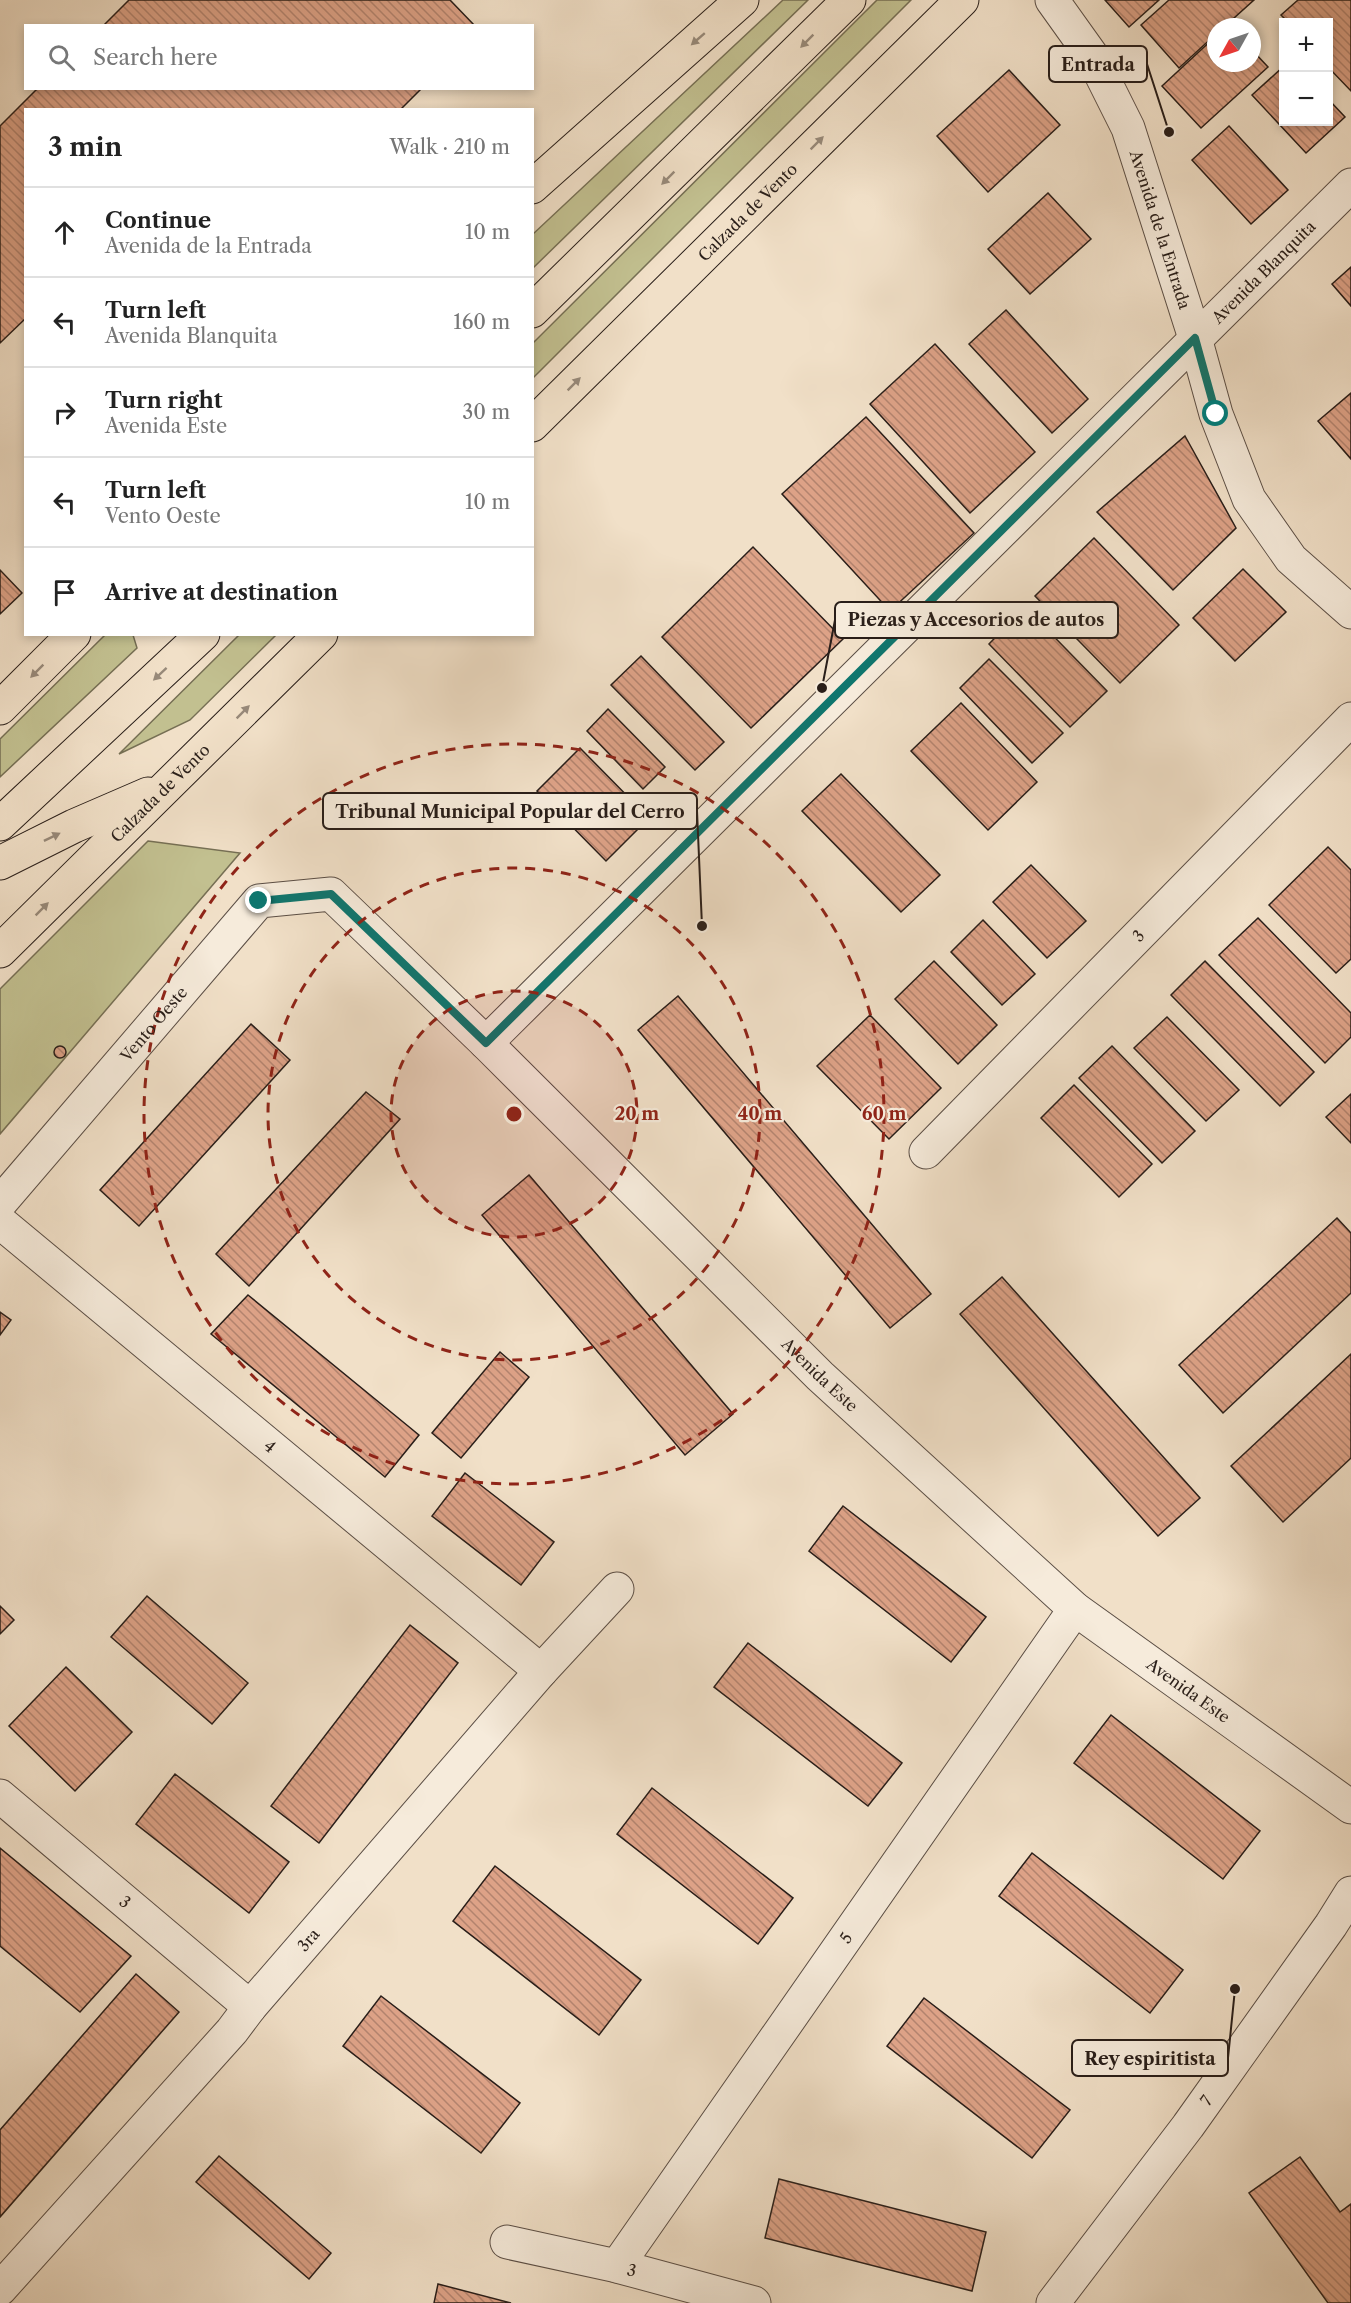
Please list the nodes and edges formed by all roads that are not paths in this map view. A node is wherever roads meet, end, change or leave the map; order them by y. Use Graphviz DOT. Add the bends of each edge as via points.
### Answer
graph roads {
  1 [pos="742,0"];
  2 [pos="849,0"];
  3 [pos="962,0"];
  4 [pos="1052,0"];
  5 [pos="1351,184"];
  6 [pos="534,185"];
  7 [pos="534,309"];
  8 [pos="1195,338"];
  9 [pos="534,423"];
  10 [pos="1351,612"];
  11 [pos="72,636"];
  12 [pos="200,636"];
  13 [pos="319,636"];
  14 [pos="0,708"];
  15 [pos="1351,719"];
  16 [pos="165,787"];
  17 [pos="0,824"];
  18 [pos="0,863"];
  19 [pos="331,894"];
  20 [pos="0,951"];
  21 [pos="486,1043"];
  22 [pos="926,1152"];
  23 [pos="0,1203"];
  24 [pos="0,1222"];
  25 [pos="617,1589"];
  26 [pos="1075,1609"];
  27 [pos="541,1671"];
  28 [pos="0,1796"];
  29 [pos="1351,1807"];
  30 [pos="1351,1893"];
  31 [pos="250,2007"];
  32 [pos="507,2242"];
  33 [pos="617,2266"];
  34 [pos="0,2289"];
  35 [pos="754,2303"];
  36 [pos="1053,2303"];
  1 -- 6 [label="main road, one-way"];
  2 -- 7 [label="main road, one-way"];
  9 -- 3 [label="main road, Calzada de Vento, one-way"];
  4 -- 8 [label="street, Avenida de la Entrada" via="1092,56 1128,128"];
  5 -- 8 [label="street, Avenida Blanquita"];
  8 -- 10 [label="street, Avenida de la Entrada" via="1216,414 1249,499 1291,559"];
  8 -- 21 [label="street, Avenida Blanquita"];
  11 -- 14 [label="main road, one-way"];
  12 -- 17 [label="main road, one-way"];
  16 -- 13 [label="main road, Calzada de Vento, one-way"];
  15 -- 22 [label="street, 3"];
  18 -- 16 [label="main road, one-way"];
  20 -- 16 [label="main road, Calzada de Vento, one-way"];
  19 -- 21 [label="street, Avenida Este"];
  19 -- 23 [label="street, Vento Oeste" via="259,901"];
  21 -- 26 [label="street, Avenida Este" via="820,1376"];
  24 -- 27 [label="street, 4"];
  25 -- 27 [label="street, 3ra"];
  26 -- 29 [label="street, Avenida Este"];
  26 -- 33 [label="street, 5"];
  27 -- 31 [label="street, 3ra"];
  28 -- 31 [label="street, 3"];
  30 -- 36 [label="street, 7" via="1188,2126"];
  31 -- 34 [label="street, 3ra"];
  32 -- 33 [label="street, 3"];
  33 -- 35 [label="street, 3"];
}
